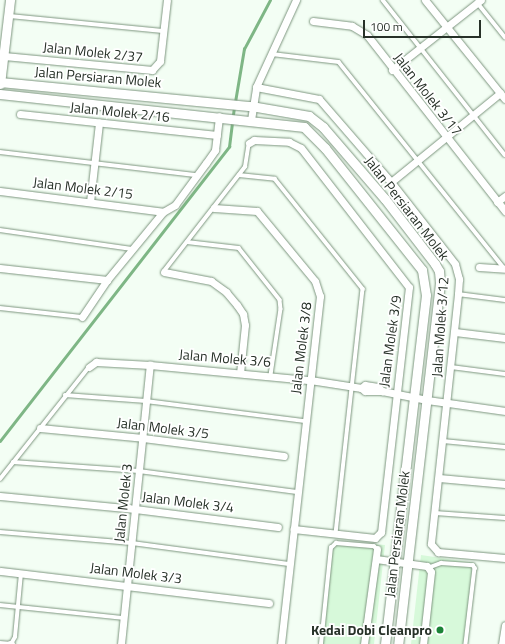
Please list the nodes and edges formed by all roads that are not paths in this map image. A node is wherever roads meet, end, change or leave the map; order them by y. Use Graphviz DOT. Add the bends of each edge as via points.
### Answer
graph roads {
  1 [pos="10,0"];
  2 [pos="167,0"];
  3 [pos="296,0"];
  4 [pos="383,0"];
  5 [pos="425,0"];
  6 [pos="478,1"];
  7 [pos="8,15"];
  8 [pos="313,21"];
  9 [pos="446,27"];
  10 [pos="163,31"];
  11 [pos="505,37"];
  12 [pos="420,47"];
  13 [pos="272,54"];
  14 [pos="4,56"];
  15 [pos="392,70"];
  16 [pos="0,83"];
  17 [pos="256,87"];
  18 [pos="0,94"];
  19 [pos="503,96"];
  20 [pos="247,105"];
  21 [pos="20,114"];
  22 [pos="473,114"];
  23 [pos="221,116"];
  24 [pos="247,119"];
  25 [pos="99,123"];
  26 [pos="217,134"];
  27 [pos="445,138"];
  28 [pos="249,143"];
  29 [pos="0,152"];
  30 [pos="505,155"];
  31 [pos="417,160"];
  32 [pos="94,163"];
  33 [pos="196,175"];
  34 [pos="239,175"];
  35 [pos="391,182"];
  36 [pos="0,191"];
  37 [pos="505,196"];
  38 [pos="90,202"];
  39 [pos="497,202"];
  40 [pos="214,208"];
  41 [pos="505,211"];
  42 [pos="163,212"];
  43 [pos="0,230"];
  44 [pos="187,242"];
  45 [pos="133,249"];
  46 [pos="479,267"];
  47 [pos="0,268"];
  48 [pos="505,269"];
  49 [pos="164,272"];
  50 [pos="107,280"];
  51 [pos="458,294"];
  52 [pos="505,300"];
  53 [pos="0,308"];
  54 [pos="82,317"];
  55 [pos="455,332"];
  56 [pos="505,338"];
  57 [pos="150,365"];
  58 [pos="89,367"];
  59 [pos="451,368"];
  60 [pos="240,373"];
  61 [pos="505,374"];
  62 [pos="271,375"];
  63 [pos="310,380"];
  64 [pos="353,387"];
  65 [pos="396,394"];
  66 [pos="65,395"];
  67 [pos="413,397"];
  68 [pos="427,400"];
  69 [pos="146,401"];
  70 [pos="447,403"];
  71 [pos="505,411"];
  72 [pos="306,422"];
  73 [pos="40,428"];
  74 [pos="143,438"];
  75 [pos="443,441"];
  76 [pos="505,447"];
  77 [pos="284,456"];
  78 [pos="13,462"];
  79 [pos="139,471"];
  80 [pos="439,478"];
  81 [pos="0,479"];
  82 [pos="505,484"];
  83 [pos="297,492"];
  84 [pos="0,496"];
  85 [pos="135,509"];
  86 [pos="435,513"];
  87 [pos="505,518"];
  88 [pos="278,527"];
  89 [pos="293,529"];
  90 [pos="0,532"];
  91 [pos="336,534"];
  92 [pos="132,543"];
  93 [pos="377,549"];
  94 [pos="505,558"];
  95 [pos="376,559"];
  96 [pos="394,560"];
  97 [pos="408,562"];
  98 [pos="289,564"];
  99 [pos="428,568"];
  100 [pos="0,572"];
  101 [pos="21,574"];
  102 [pos="127,585"];
  103 [pos="269,603"];
  104 [pos="0,605"];
  105 [pos="18,607"];
  106 [pos="124,618"];
  107 [pos="505,625"];
  108 [pos="0,643"];
  109 [pos="11,644"];
  110 [pos="121,644"];
  111 [pos="281,644"];
  112 [pos="321,644"];
  113 [pos="364,644"];
  114 [pos="385,644"];
  115 [pos="398,644"];
  116 [pos="423,644"];
  117 [pos="466,644"];
  118 [pos="502,644"];
  1 -- 7 [label="main road"];
  2 -- 10 [label="street, Jalan Molek 2/37"];
  3 -- 13 [label="street"];
  4 -- 12 [label="lane"];
  5 -- 9 [label="street"];
  6 -- 9 [label="street"];
  6 -- 11 [label="lane"];
  7 -- 10 [label="lane"];
  7 -- 14 [label="main road"];
  8 -- 15 [label="street, Jalan Molek 3/17" via="360,29"];
  9 -- 12 [label="street"];
  9 -- 19 [label="street"];
  10 -- 14 [label="street, Jalan Molek 2/37" via="160,61 152,70"];
  12 -- 15 [label="street"];
  12 -- 22 [label="lane"];
  13 -- 17 [label="street"];
  13 -- 31 [label="lane" via="340,62"];
  14 -- 16 [label="main road"];
  15 -- 27 [label="street, Jalan Molek 3/17"];
  16 -- 20 [label="main road, Jalan Persiaran Molek"];
  17 -- 20 [label="street"];
  17 -- 35 [label="street, Jalan Molek 3/12" via="319,99"];
  18 -- 23 [label="main road, Jalan Persiaran Molek"];
  19 -- 22 [label="street"];
  20 -- 24 [label="street"];
  20 -- 68 [label="main road, Jalan Persiaran Molek" via="302,114 315,119 384,199 439,271 440,283"];
  21 -- 25 [label="street, Jalan Molek 2/16"];
  22 -- 27 [label="street"];
  22 -- 30 [label="lane"];
  23 -- 24 [label="main road, Jalan Persiaran Molek"];
  23 -- 26 [label="street"];
  24 -- 67 [label="main road, Jalan Persiaran Molek" via="292,124 307,129 422,270 426,295"];
  25 -- 26 [label="street, Jalan Molek 2/16"];
  25 -- 32 [label="street"];
  26 -- 33 [label="street" via="215,150"];
  27 -- 31 [label="street"];
  27 -- 39 [label="street, Jalan Molek 3/17"];
  28 -- 34 [label="lane" via="245,167"];
  28 -- 65 [label="street, Jalan Molek 3/9" via="254,140 289,142 301,148 407,280 410,287 409,300"];
  29 -- 32 [label="lane"];
  31 -- 35 [label="street"];
  31 -- 48 [label="lane"];
  32 -- 33 [label="lane"];
  32 -- 38 [label="street"];
  33 -- 42 [label="street" via="174,205"];
  34 -- 40 [label="lane"];
  34 -- 64 [label="lane" via="275,179 361,286"];
  35 -- 51 [label="street, Jalan Molek 3/12" via="455,264 459,279"];
  36 -- 38 [label="street, Jalan Molek 2/15"];
  37 -- 39 [label="street"];
  38 -- 42 [label="street, Jalan Molek 2/15"];
  39 -- 41 [label="street, Jalan Molek 3/17"];
  40 -- 44 [label="lane"];
  40 -- 63 [label="street, Jalan Molek 3/8" via="257,211 315,281 320,296"];
  42 -- 45 [label="street"];
  43 -- 45 [label="lane"];
  44 -- 49 [label="lane"];
  44 -- 62 [label="lane" via="239,248 280,300 281,309"];
  45 -- 50 [label="street"];
  46 -- 48 [label="street"];
  47 -- 50 [label="street"];
  49 -- 60 [label="street" via="211,282 226,292 237,305 243,314 244,325"];
  50 -- 54 [label="street"];
  51 -- 52 [label="lane"];
  51 -- 55 [label="street, Jalan Molek 3/12"];
  53 -- 54 [label="lane"];
  55 -- 56 [label="street"];
  55 -- 59 [label="street, Jalan Molek 3/12"];
  57 -- 58 [label="street, Jalan Molek 3/6" via="96,362"];
  57 -- 60 [label="street, Jalan Molek 3/6"];
  57 -- 69 [label="street, Jalan Molek 3"];
  58 -- 66 [label="lane"];
  59 -- 61 [label="lane"];
  59 -- 70 [label="street, Jalan Molek 3/12"];
  60 -- 62 [label="street, Jalan Molek 3/6"];
  62 -- 63 [label="street, Jalan Molek 3/6"];
  63 -- 64 [label="street, Jalan Molek 3/6"];
  63 -- 72 [label="street, Jalan Molek 3/8"];
  64 -- 65 [label="street, Jalan Molek 3/6" via="361,388 365,385"];
  64 -- 91 [label="lane"];
  65 -- 67 [label="street, Jalan Molek 3/6"];
  65 -- 91 [label="street, Jalan Molek 3/9" via="381,532 375,538"];
  66 -- 69 [label="lane"];
  66 -- 73 [label="lane"];
  67 -- 68 [label="street, Jalan Molek 3/6"];
  67 -- 96 [label="main road, Jalan Persiaran Molek"];
  68 -- 70 [label="street, Jalan Molek 3/6"];
  68 -- 97 [label="main road, Jalan Persiaran Molek"];
  69 -- 72 [label="lane"];
  69 -- 74 [label="street, Jalan Molek 3"];
  70 -- 71 [label="street, Jalan Molek 3/6"];
  70 -- 75 [label="street, Jalan Molek 3/12"];
  72 -- 83 [label="street, Jalan Molek 3/8"];
  73 -- 74 [label="street, Jalan Molek 3/5"];
  73 -- 78 [label="lane"];
  74 -- 77 [label="street, Jalan Molek 3/5"];
  74 -- 79 [label="street, Jalan Molek 3"];
  75 -- 76 [label="lane"];
  75 -- 80 [label="street, Jalan Molek 3/12"];
  78 -- 79 [label="lane"];
  78 -- 81 [label="lane"];
  79 -- 83 [label="lane"];
  79 -- 85 [label="street, Jalan Molek 3"];
  80 -- 82 [label="street"];
  80 -- 86 [label="street, Jalan Molek 3/12"];
  83 -- 89 [label="street, Jalan Molek 3/8"];
  84 -- 85 [label="street, Jalan Molek 3/4"];
  85 -- 88 [label="street, Jalan Molek 3/4"];
  85 -- 92 [label="street, Jalan Molek 3"];
  86 -- 87 [label="lane"];
  86 -- 94 [label="street, Jalan Molek 3/12" via="431,544 438,552"];
  89 -- 91 [label="street"];
  89 -- 98 [label="street, Jalan Molek 3/8"];
  90 -- 92 [label="lane"];
  92 -- 98 [label="lane"];
  92 -- 102 [label="street, Jalan Molek 3"];
  93 -- 95 [label="street"];
  93 -- 112 [label="lane" via="374,546 336,543 331,548"];
  95 -- 96 [label="street"];
  95 -- 113 [label="street"];
  96 -- 97 [label="street"];
  96 -- 114 [label="main road, Jalan Persiaran Molek"];
  97 -- 99 [label="street" via="422,564"];
  97 -- 115 [label="main road, Jalan Persiaran Molek"];
  98 -- 111 [label="street, Jalan Molek 3/8"];
  99 -- 116 [label="street" via="430,572"];
  99 -- 117 [label="lane" via="442,562 465,564 475,568"];
  100 -- 101 [label="street, Jalan Molek 3/3"];
  101 -- 102 [label="street, Jalan Molek 3/3"];
  101 -- 105 [label="lane"];
  102 -- 103 [label="street, Jalan Molek 3/3"];
  102 -- 106 [label="street, Jalan Molek 3"];
  104 -- 105 [label="lane"];
  105 -- 106 [label="lane"];
  105 -- 109 [label="lane" via="15,638"];
  106 -- 110 [label="street, Jalan Molek 3"];
  107 -- 118 [label="street"];
  108 -- 109 [label="lane"];
}
